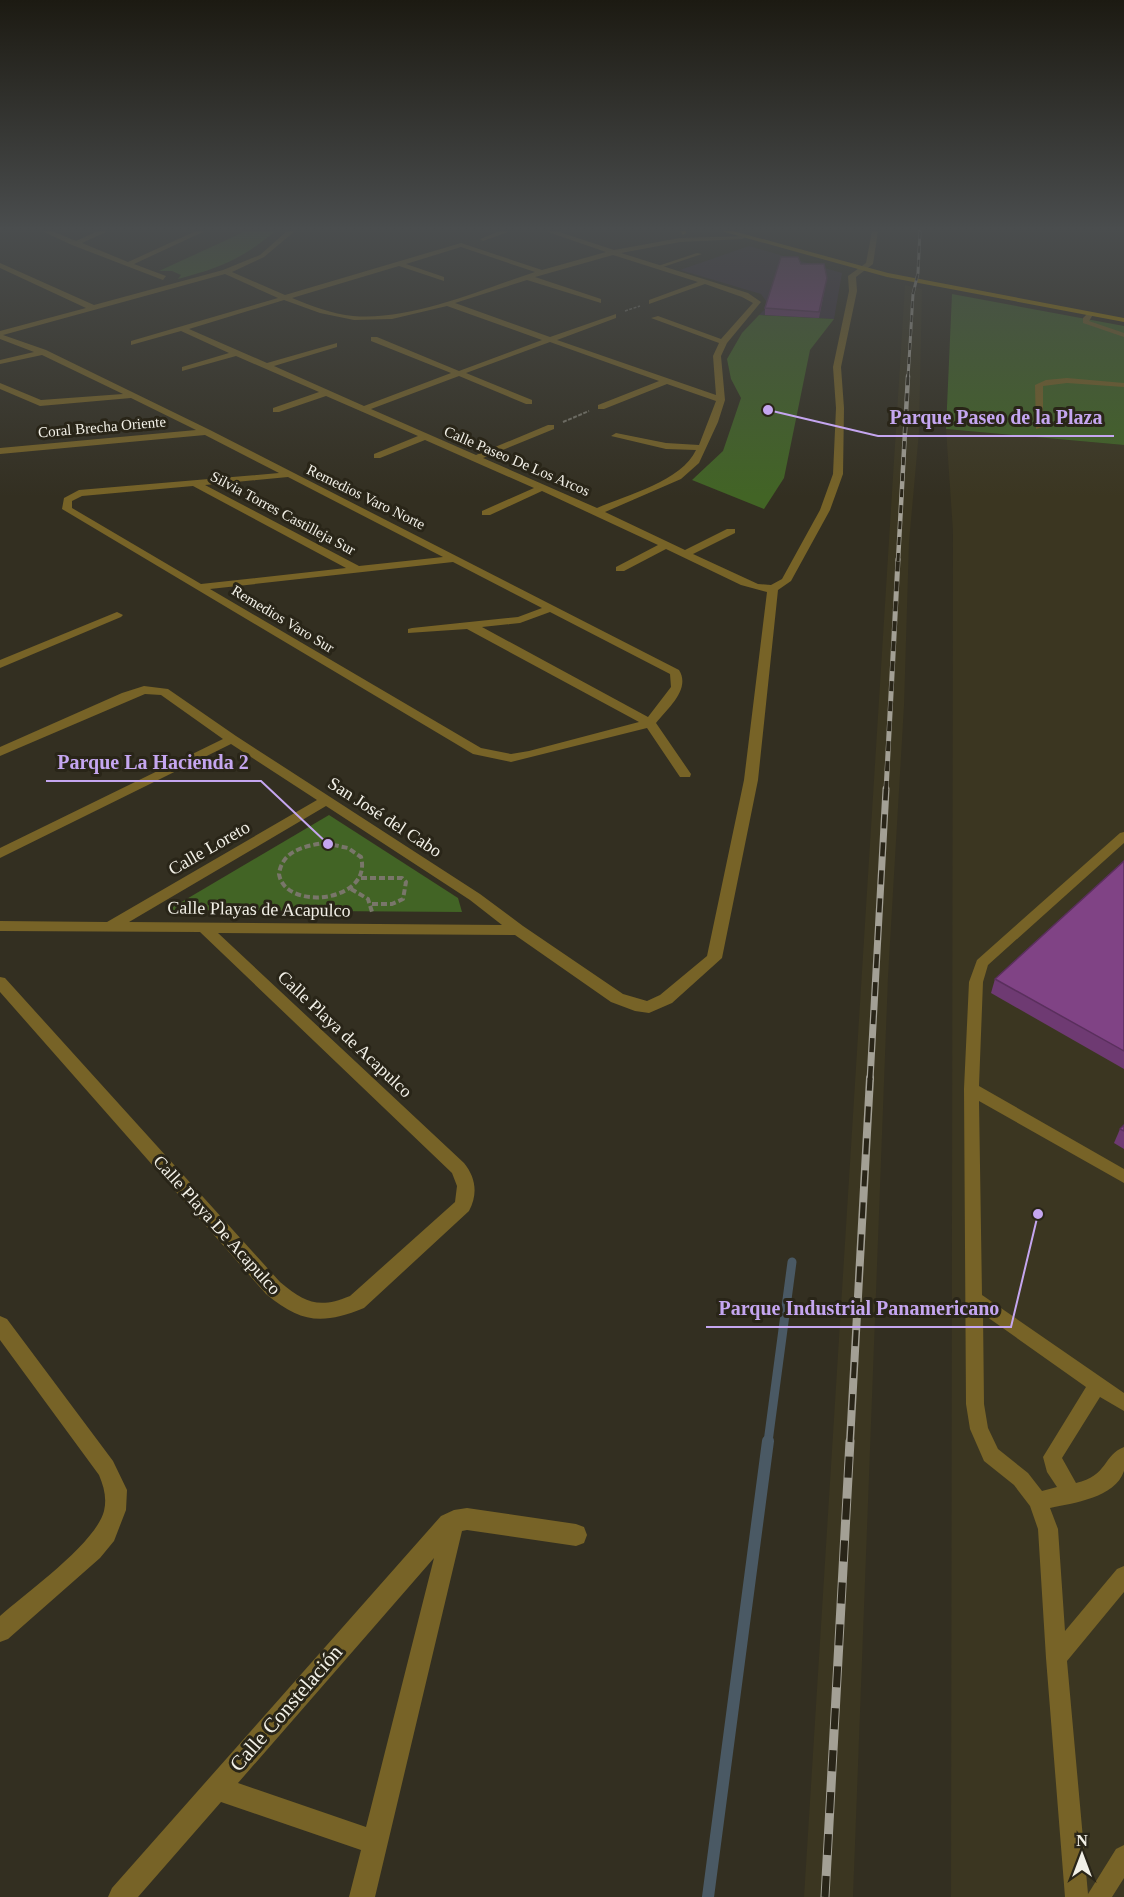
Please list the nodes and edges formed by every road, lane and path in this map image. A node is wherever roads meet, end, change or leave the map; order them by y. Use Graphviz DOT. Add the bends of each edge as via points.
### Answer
graph roads {
  1 [pos="52,320"];
  2 [pos="209,320"];
  3 [pos="493,320"];
  4 [pos="604,320"];
  5 [pos="659,320"];
  6 [pos="742,320"];
  7 [pos="847,320"];
  8 [pos="1086,320"];
  9 [pos="180,328"];
  10 [pos="14,330"];
  11 [pos="0,334"];
  12 [pos="1124,335"];
  13 [pos="374,339"];
  14 [pos="551,340"];
  15 [pos="723,342"];
  16 [pos="134,343"];
  17 [pos="334,345"];
  18 [pos="43,352"];
  19 [pos="236,353"];
  20 [pos="0,362"];
  21 [pos="266,366"];
  22 [pos="185,369"];
  23 [pos="461,374"];
  24 [pos="666,381"];
  25 [pos="1124,385"];
  26 [pos="0,386"];
  27 [pos="326,393"];
  28 [pos="133,396"];
  29 [pos="721,400"];
  30 [pos="529,402"];
  31 [pos="601,407"];
  32 [pos="363,409"];
  33 [pos="276,410"];
  34 [pos="551,427"];
  35 [pos="1039,427"];
  36 [pos="207,432"];
  37 [pos="616,436"];
  38 [pos="424,437"];
  39 [pos="703,448"];
  40 [pos="0,451"];
  41 [pos="377,456"];
  42 [pos="474,459"];
  43 [pos="287,475"];
  44 [pos="193,482"];
  45 [pos="542,488"];
  46 [pos="597,512"];
  47 [pos="486,513"];
  48 [pos="730,531"];
  49 [pos="666,545"];
  50 [pos="685,554"];
  51 [pos="457,559"];
  52 [pos="620,569"];
  53 [pos="358,570"];
  54 [pos="779,585"];
  55 [pos="200,587"];
  56 [pos="552,608"];
  57 [pos="117,615"];
  58 [pos="469,625"];
  59 [pos="412,631"];
  60 [pos="0,664"];
  61 [pos="650,723"];
  62 [pos="232,740"];
  63 [pos="0,752"];
  64 [pos="685,774"];
  65 [pos="326,800"];
  66 [pos="1124,836"];
  67 [pos="0,854"];
  68 [pos="361,878"];
  69 [pos="350,889"];
  70 [pos="371,904"];
  71 [pos="372,916"];
  72 [pos="0,926"];
  73 [pos="110,927"];
  74 [pos="205,929"];
  75 [pos="518,930"];
  76 [pos="0,982"];
  77 [pos="971,1089"];
  78 [pos="458,1168"];
  79 [pos="1124,1177"];
  80 [pos="972,1297"];
  81 [pos="0,1325"];
  82 [pos="1097,1385"];
  83 [pos="1124,1403"];
  84 [pos="1124,1456"];
  85 [pos="1072,1494"];
  86 [pos="1038,1501"];
  87 [pos="454,1521"];
  88 [pos="576,1535"];
  89 [pos="1124,1576"];
  90 [pos="0,1631"];
  91 [pos="1056,1658"];
  92 [pos="216,1788"];
  93 [pos="376,1843"];
  94 [pos="1124,1857"];
  95 [pos="121,1897"];
  96 [pos="362,1897"];
  97 [pos="1077,1897"];
  98 [pos="1099,1897"];
  1 -- 10 [label="street"];
  2 -- 9 [label="street"];
  3 -- 14 [label="street"];
  4 -- 14 [label="street"];
  5 -- 15 [label="street"];
  6 -- 15 [label="street"];
  7 -- 54 [label="street" via="837,367 838,474 825,510"];
  8 -- 12 [label="lane"];
  9 -- 16 [label="street"];
  9 -- 19 [label="street, Calle Paseo De Los Arcos"];
  10 -- 11 [label="street"];
  10 -- 18 [label="street, Remedios Varo Norte" via="38,342"];
  11 -- 18 [label="street, Remedios Varo Norte"];
  13 -- 23 [label="street"];
  14 -- 23 [label="street"];
  14 -- 24 [label="street"];
  15 -- 29 [label="street" via="717,356"];
  17 -- 21 [label="street"];
  18 -- 20 [label="street"];
  18 -- 28 [label="street, Remedios Varo Norte"];
  19 -- 21 [label="street, Calle Paseo De Los Arcos"];
  19 -- 22 [label="street"];
  21 -- 27 [label="street, Calle Paseo De Los Arcos"];
  23 -- 30 [label="street"];
  23 -- 32 [label="street"];
  24 -- 29 [label="street"];
  24 -- 31 [label="street"];
  25 -- 35 [label="lane" via="1042,382"];
  26 -- 28 [label="street" via="40,403"];
  27 -- 32 [label="street, Calle Paseo De Los Arcos"];
  27 -- 33 [label="street"];
  28 -- 36 [label="street, Remedios Varo Norte"];
  29 -- 39 [label="street"];
  31 -- 34 [label="path"];
  32 -- 38 [label="street, Calle Paseo De Los Arcos"];
  34 -- 42 [label="street"];
  36 -- 40 [label="street, Coral Brecha Oriente"];
  36 -- 43 [label="street, Remedios Varo Norte"];
  37 -- 39 [label="street" via="655,445"];
  38 -- 41 [label="street"];
  38 -- 42 [label="street, Calle Paseo De Los Arcos"];
  39 -- 46 [label="street" via="696,461 678,477"];
  42 -- 45 [label="street, Calle Paseo De Los Arcos"];
  43 -- 44 [label="street"];
  43 -- 51 [label="street, Remedios Varo Norte"];
  44 -- 53 [label="street, Silvia Torres Castilleja Sur"];
  44 -- 55 [label="street, Remedios Varo Sur" via="79,493 67,500 67,509"];
  45 -- 46 [label="street, Calle Paseo De Los Arcos"];
  45 -- 47 [label="street"];
  46 -- 49 [label="street, Calle Paseo De Los Arcos"];
  48 -- 50 [label="street"];
  49 -- 50 [label="street, Calle Paseo De Los Arcos"];
  49 -- 52 [label="street"];
  50 -- 54 [label="street, Calle Paseo De Los Arcos" via="756,587"];
  51 -- 53 [label="street"];
  51 -- 56 [label="street, Remedios Varo Norte"];
  53 -- 55 [label="street"];
  54 -- 75 [label="street, San José del Cabo" via="751,780 714,958 666,999 649,1007 617,998"];
  55 -- 61 [label="street, Remedios Varo Sur" via="477,752 511,758 547,752"];
  56 -- 58 [label="street" via="520,620"];
  56 -- 61 [label="street, Remedios Varo Norte" via="675,672 677,687"];
  57 -- 60 [label="street"];
  58 -- 59 [label="street"];
  58 -- 61 [label="street"];
  61 -- 64 [label="street"];
  62 -- 63 [label="street, San José del Cabo" via="164,692 144,690"];
  62 -- 65 [label="street, San José del Cabo"];
  62 -- 67 [label="street"];
  65 -- 73 [label="street, Calle Loreto"];
  65 -- 75 [label="street, San José del Cabo" via="475,897"];
  66 -- 77 [label="lane" via="982,963 976,982"];
  68 -- 69 [label="path"];
  68 -- 69 [label="path" via="365,869 359,853 338,844 298,849 281,864 278,873 286,889 297,895 324,898"];
  68 -- 70 [label="path" via="406,882 403,899 392,904"];
  69 -- 70 [label="path" via="361,893"];
  70 -- 71 [label="path"];
  72 -- 73 [label="street, Calle Playas de Acapulco"];
  73 -- 74 [label="street, Calle Playas de Acapulco"];
  74 -- 75 [label="street, Calle Playas de Acapulco"];
  74 -- 78 [label="street, Calle Playa de Acapulco"];
  76 -- 78 [label="street, Calle Playa De Acapulco" via="273,1288 304,1311 331,1310 357,1302 463,1206 467,1189"];
  77 -- 79 [label="lane"];
  77 -- 80 [label="lane"];
  80 -- 82 [label="lane"];
  80 -- 86 [label="lane" via="979,1429 991,1455 1021,1479"];
  81 -- 90 [label="street" via="106,1468 116,1490 115,1510 106,1533"];
  82 -- 83 [label="lane"];
  82 -- 85 [label="lane" via="1052,1457"];
  84 -- 85 [label="lane" via="1105,1481"];
  85 -- 86 [label="lane"];
  86 -- 91 [label="lane" via="1048,1529"];
  87 -- 88 [label="street" via="467,1519"];
  87 -- 92 [label="street, Calle Constelación"];
  87 -- 93 [label="street"];
  89 -- 91 [label="lane"];
  91 -- 97 [label="lane"];
  92 -- 93 [label="street"];
  92 -- 95 [label="street, Calle Constelación"];
  93 -- 96 [label="street"];
  94 -- 98 [label="lane"];
}
